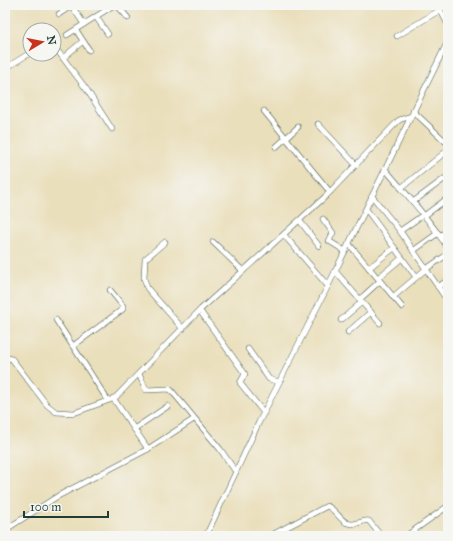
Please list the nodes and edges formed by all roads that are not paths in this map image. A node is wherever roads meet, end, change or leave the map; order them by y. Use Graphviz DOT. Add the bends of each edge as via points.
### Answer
graph roads {
  1 [pos="72,5"];
  2 [pos="114,5"];
  3 [pos="118,5"];
  4 [pos="439,7"];
  5 [pos="59,14"];
  6 [pos="96,17"];
  7 [pos="128,18"];
  8 [pos="84,24"];
  9 [pos="448,25"];
  10 [pos="76,30"];
  11 [pos="108,34"];
  12 [pos="68,35"];
  13 [pos="397,36"];
  14 [pos="83,41"];
  15 [pos="448,41"];
  16 [pos="89,50"];
  17 [pos="22,57"];
  18 [pos="63,58"];
  19 [pos="5,64"];
  20 [pos="264,111"];
  21 [pos="412,114"];
  22 [pos="318,124"];
  23 [pos="298,127"];
  24 [pos="112,129"];
  25 [pos="286,138"];
  26 [pos="448,144"];
  27 [pos="276,147"];
  28 [pos="448,150"];
  29 [pos="356,165"];
  30 [pos="385,170"];
  31 [pos="448,177"];
  32 [pos="401,188"];
  33 [pos="330,192"];
  34 [pos="372,196"];
  35 [pos="448,198"];
  36 [pos="413,202"];
  37 [pos="366,209"];
  38 [pos="423,216"];
  39 [pos="323,219"];
  40 [pos="300,221"];
  41 [pos="448,230"];
  42 [pos="400,231"];
  43 [pos="439,234"];
  44 [pos="284,235"];
  45 [pos="165,242"];
  46 [pos="213,242"];
  47 [pos="349,244"];
  48 [pos="319,246"];
  49 [pos="394,248"];
  50 [pos="448,248"];
  51 [pos="345,251"];
  52 [pos="413,251"];
  53 [pos="448,254"];
  54 [pos="402,258"];
  55 [pos="369,268"];
  56 [pos="426,269"];
  57 [pos="243,271"];
  58 [pos="336,271"];
  59 [pos="416,277"];
  60 [pos="379,280"];
  61 [pos="448,280"];
  62 [pos="328,286"];
  63 [pos="438,287"];
  64 [pos="110,290"];
  65 [pos="393,297"];
  66 [pos="445,298"];
  67 [pos="361,301"];
  68 [pos="402,307"];
  69 [pos="200,311"];
  70 [pos="371,312"];
  71 [pos="56,320"];
  72 [pos="341,320"];
  73 [pos="380,322"];
  74 [pos="183,329"];
  75 [pos="348,332"];
  76 [pos="73,346"];
  77 [pos="248,349"];
  78 [pos="5,361"];
  79 [pos="139,374"];
  80 [pos="279,382"];
  81 [pos="113,398"];
  82 [pos="107,400"];
  83 [pos="168,406"];
  84 [pos="264,413"];
  85 [pos="194,419"];
  86 [pos="134,429"];
  87 [pos="148,449"];
  88 [pos="236,472"];
  89 [pos="448,506"];
  90 [pos="5,530"];
  91 [pos="206,536"];
  92 [pos="270,536"];
  93 [pos="382,536"];
  94 [pos="406,536"];
  1 -- 5 [label="street"];
  1 -- 8 [label="street"];
  2 -- 6 [label="street"];
  3 -- 7 [label="street"];
  4 -- 9 [label="street"];
  4 -- 13 [label="street"];
  6 -- 8 [label="street"];
  6 -- 11 [label="street"];
  8 -- 10 [label="street"];
  10 -- 12 [label="street"];
  10 -- 14 [label="street"];
  14 -- 16 [label="street"];
  14 -- 18 [label="street"];
  15 -- 21 [label="street"];
  17 -- 19 [label="street" via="7,67"];
  18 -- 24 [label="street"];
  20 -- 25 [label="street"];
  21 -- 26 [label="street"];
  21 -- 29 [label="street" via="399,120"];
  21 -- 30 [label="street"];
  22 -- 29 [label="street"];
  23 -- 25 [label="street"];
  25 -- 27 [label="street"];
  25 -- 33 [label="street"];
  28 -- 32 [label="street"];
  29 -- 33 [label="street"];
  30 -- 32 [label="street"];
  30 -- 34 [label="street"];
  31 -- 36 [label="street"];
  32 -- 36 [label="street"];
  33 -- 40 [label="street"];
  34 -- 37 [label="street"];
  34 -- 42 [label="street"];
  35 -- 38 [label="street"];
  36 -- 38 [label="street"];
  37 -- 47 [label="street"];
  37 -- 49 [label="street"];
  38 -- 42 [label="street"];
  38 -- 43 [label="street"];
  39 -- 51 [label="street" via="333,233 329,241"];
  40 -- 44 [label="street"];
  40 -- 48 [label="street"];
  41 -- 43 [label="street"];
  42 -- 52 [label="street"];
  43 -- 50 [label="street"];
  43 -- 52 [label="street"];
  44 -- 57 [label="street"];
  44 -- 62 [label="street"];
  45 -- 74 [label="street" via="145,259 144,281 147,288"];
  46 -- 57 [label="street"];
  47 -- 51 [label="street"];
  47 -- 55 [label="street"];
  49 -- 54 [label="street"];
  49 -- 55 [label="street"];
  51 -- 58 [label="street"];
  52 -- 56 [label="street"];
  53 -- 56 [label="street"];
  54 -- 59 [label="street"];
  54 -- 60 [label="street"];
  55 -- 60 [label="street"];
  56 -- 59 [label="street"];
  56 -- 63 [label="street"];
  57 -- 69 [label="street"];
  58 -- 62 [label="street"];
  58 -- 67 [label="street"];
  59 -- 65 [label="street"];
  60 -- 65 [label="street"];
  60 -- 67 [label="street"];
  61 -- 63 [label="street"];
  62 -- 80 [label="street"];
  63 -- 66 [label="street"];
  64 -- 76 [label="street" via="123,309"];
  65 -- 68 [label="street"];
  67 -- 70 [label="street"];
  67 -- 72 [label="street"];
  69 -- 74 [label="street"];
  69 -- 84 [label="street" via="245,374 240,383"];
  70 -- 73 [label="street"];
  70 -- 75 [label="street"];
  71 -- 76 [label="street"];
  74 -- 79 [label="street"];
  76 -- 82 [label="street"];
  77 -- 80 [label="street" via="269,379"];
  78 -- 82 [label="street" via="12,359 46,405 56,412 74,413"];
  79 -- 81 [label="street"];
  79 -- 85 [label="street" via="146,390 171,390"];
  80 -- 84 [label="street"];
  81 -- 82 [label="street"];
  81 -- 86 [label="street"];
  83 -- 86 [label="street"];
  84 -- 88 [label="street"];
  85 -- 87 [label="street"];
  85 -- 88 [label="street"];
  86 -- 87 [label="street"];
  87 -- 90 [label="street" via="58,496"];
  88 -- 91 [label="street"];
  89 -- 94 [label="street"];
  92 -- 93 [label="street" via="327,506 348,523 356,525 365,520 369,521"];
}
